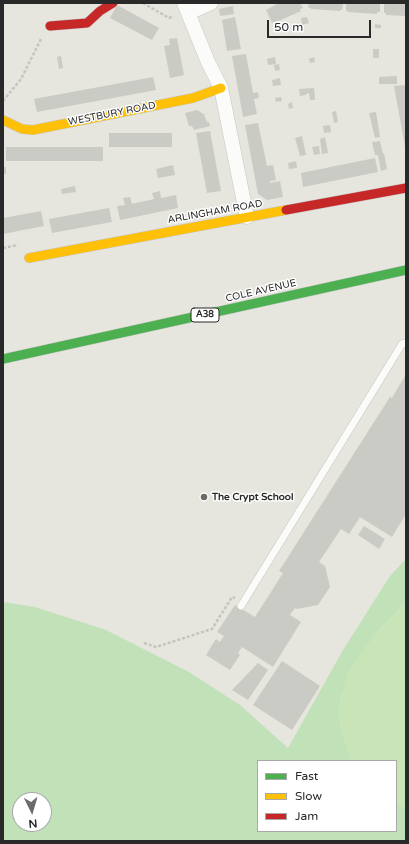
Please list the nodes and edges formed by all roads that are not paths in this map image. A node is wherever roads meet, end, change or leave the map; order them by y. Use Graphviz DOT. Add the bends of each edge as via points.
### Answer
graph roads {
  1 [pos="113,3"];
  2 [pos="211,3"];
  3 [pos="186,9"];
  4 [pos="50,26"];
  5 [pos="220,88"];
  6 [pos="3,120"];
  7 [pos="406,188"];
  8 [pos="247,217"];
  9 [pos="29,258"];
  10 [pos="406,270"];
  11 [pos="406,343"];
  12 [pos="3,359"];
  13 [pos="242,603"];
  1 -- 4 [label="main road" via="86,23"];
  2 -- 3 [label="street"];
  3 -- 5 [label="street"];
  5 -- 6 [label="main road, WESTBURY ROAD" via="193,98 33,130 22,129"];
  5 -- 8 [label="street"];
  7 -- 8 [label="main road, ARLINGHAM ROAD"];
  8 -- 9 [label="main road, ARLINGHAM ROAD"];
  10 -- 12 [label="main road, COLE AVENUE / A38"];
  11 -- 13 [label="lane" via="402,344"];
}
